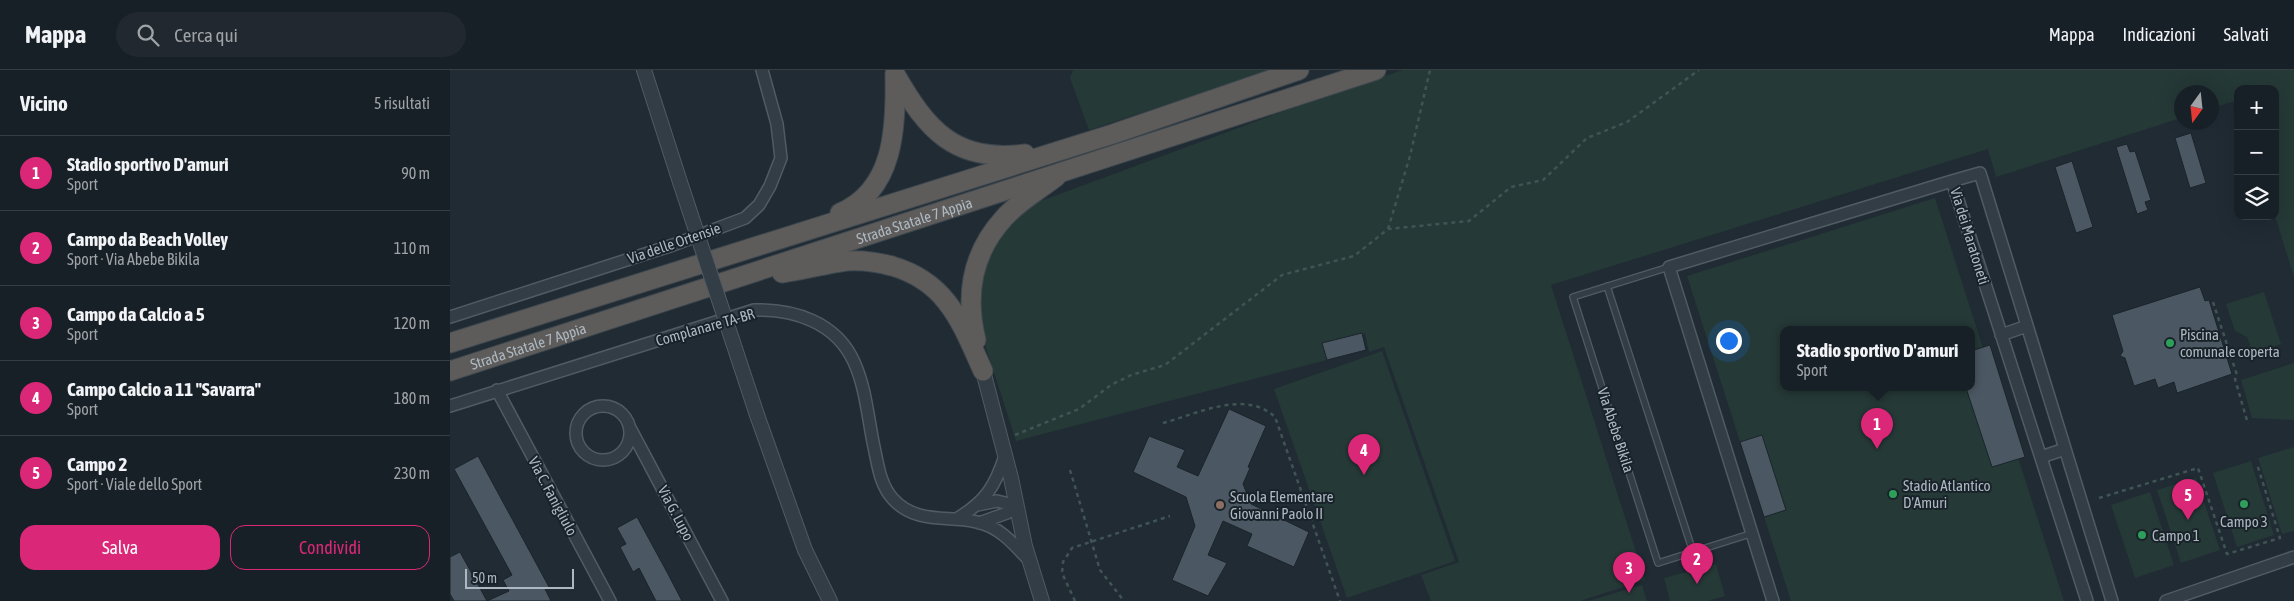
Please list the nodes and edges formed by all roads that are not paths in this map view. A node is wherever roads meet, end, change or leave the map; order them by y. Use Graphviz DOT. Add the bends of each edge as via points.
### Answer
graph roads {
  1 [pos="644,70"];
  2 [pos="762,70"];
  3 [pos="1299,70"];
  4 [pos="1376,70"];
  5 [pos="895,72"];
  6 [pos="1113,134"];
  7 [pos="1065,169"];
  8 [pos="1952,182"];
  9 [pos="773,242"];
  10 [pos="1669,267"];
  11 [pos="737,278"];
  12 [pos="1607,286"];
  13 [pos="450,317"];
  14 [pos="2028,326"];
  15 [pos="2001,335"];
  16 [pos="450,343"];
  17 [pos="450,370"];
  18 [pos="983,371"];
  19 [pos="498,390"];
  20 [pos="450,406"];
  21 [pos="629,426"];
  22 [pos="2065,450"];
  23 [pos="1005,456"];
  24 [pos="2040,457"];
  25 [pos="978,505"];
  26 [pos="1017,506"];
  27 [pos="958,518"];
  28 [pos="979,523"];
  29 [pos="1750,534"];
  30 [pos="1693,552"];
  31 [pos="2294,557"];
  32 [pos="1029,560"];
  33 [pos="610,601"];
  34 [pos="722,601"];
  35 [pos="830,601"];
  36 [pos="1042,601"];
  37 [pos="1772,601"];
  38 [pos="2087,601"];
  39 [pos="2112,601"];
  40 [pos="2166,601"];
  1 -- 35 [label="street, bridge" via="757,415 805,550"];
  2 -- 13 [label="street, Via delle Ortensie" via="777,124 781,158 759,205 745,218 673,245"];
  3 -- 6 [label="highway, Strada Statale 7 Appia"];
  4 -- 7 [label="highway, Strada Statale 7 Appia"];
  5 -- 6 [label="highway" via="931,128 952,143 975,153 1025,154 1079,138"];
  5 -- 9 [label="highway" via="896,120 889,156 876,186 854,207 794,230"];
  6 -- 9 [label="highway, Strada Statale 7 Appia"];
  7 -- 11 [label="highway, Strada Statale 7 Appia"];
  7 -- 18 [label="highway" via="1005,217 986,241 973,273 971,320"];
  8 -- 10 [label="street, Via Abebe Bikila"];
  8 -- 14 [label="street, Via dei Maratoneti" via="1980,173"];
  8 -- 15 [label="street, Via dei Maratoneti"];
  9 -- 16 [label="highway, Strada Statale 7 Appia" via="675,270"];
  10 -- 12 [label="lane, Via Abebe Bikila"];
  10 -- 29 [label="street"];
  11 -- 17 [label="highway, Strada Statale 7 Appia"];
  11 -- 18 [label="highway" via="847,261 877,262 898,268 924,279 945,298 964,328"];
  12 -- 30 [label="lane"];
  12 -- 30 [label="lane, Via Abebe Bikila" via="1573,297 1658,563"];
  14 -- 15 [label="street"];
  14 -- 22 [label="street, Via dei Maratoneti"];
  15 -- 24 [label="street, Via dei Maratoneti"];
  18 -- 23 [label="street"];
  19 -- 20 [label="street, Complanare TA-BR"];
  19 -- 27 [label="street, Complanare TA-BR" via="754,310 777,309 799,314 825,326 854,361 881,481 893,499 907,511 921,516 940,520"];
  19 -- 33 [label="street, Via C. Fanigliulo"];
  21 -- 21 [label="street" via="616,410 596,407 583,414 576,426 576,440 584,452 596,459 610,459 622,452 629,440"];
  21 -- 34 [label="street, Via G. Lupo"];
  22 -- 24 [label="street"];
  22 -- 39 [label="street, Via dei Maratoneti"];
  23 -- 25 [label="street" via="993,486"];
  23 -- 26 [label="street"];
  24 -- 38 [label="street, Via dei Maratoneti"];
  25 -- 26 [label="street" via="997,501"];
  25 -- 27 [label="street"];
  26 -- 28 [label="street"];
  26 -- 32 [label="street"];
  27 -- 28 [label="street, Complanare TA-BR"];
  28 -- 32 [label="street, Complanare TA-BR" via="1002,534"];
  29 -- 30 [label="lane, Via Abebe Bikila"];
  29 -- 37 [label="street"];
  31 -- 40 [label="street"];
  32 -- 36 [label="street"];
}
